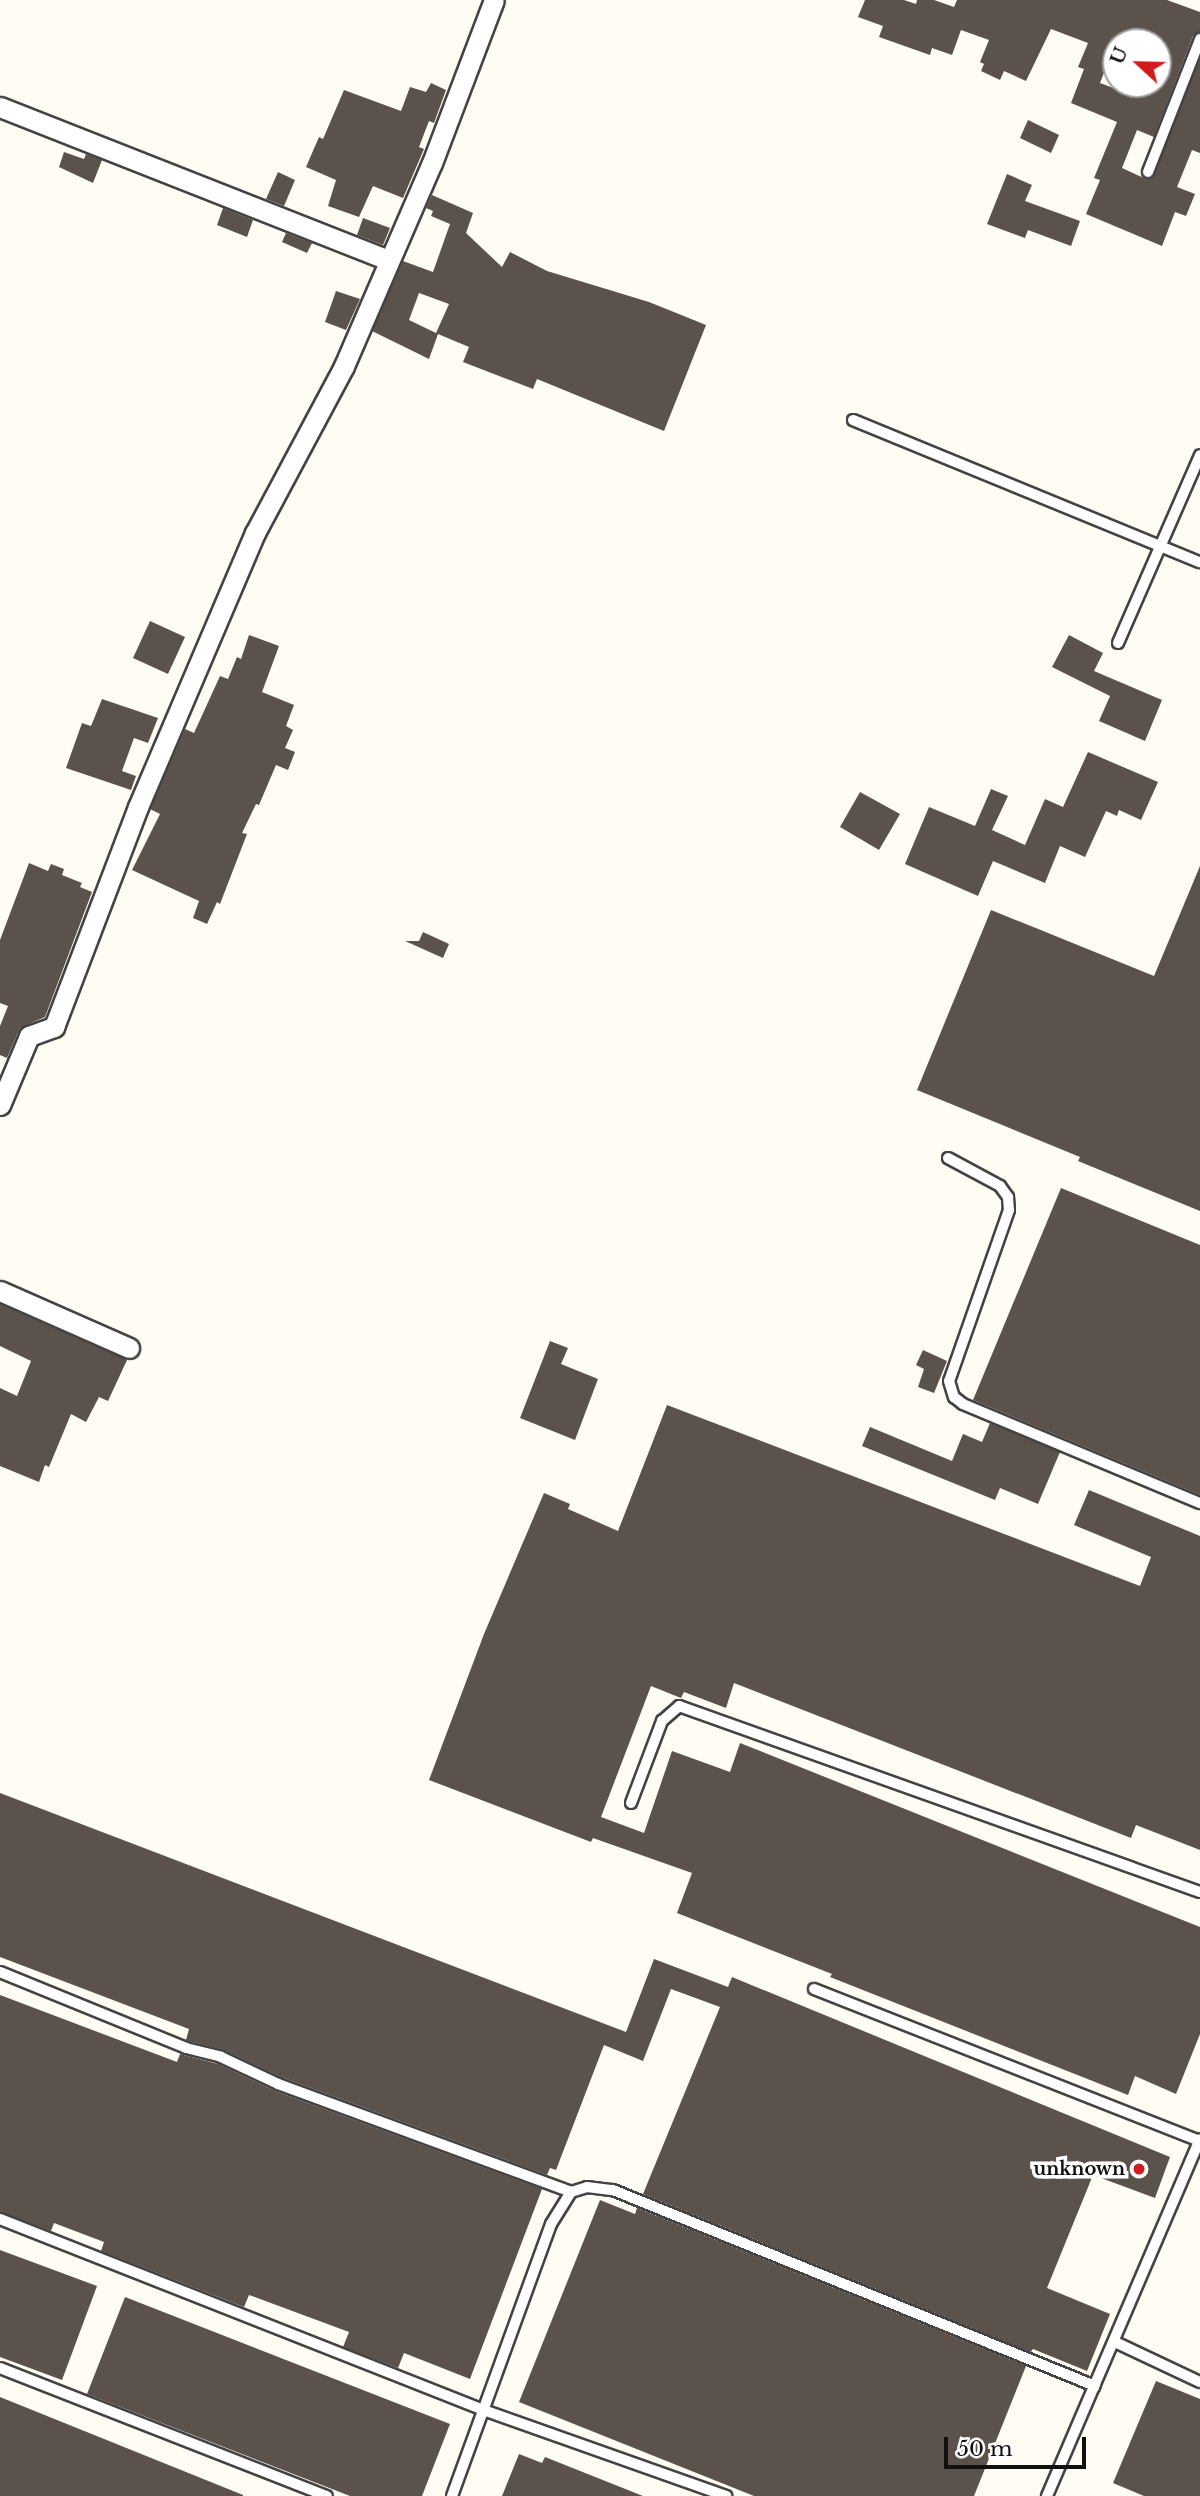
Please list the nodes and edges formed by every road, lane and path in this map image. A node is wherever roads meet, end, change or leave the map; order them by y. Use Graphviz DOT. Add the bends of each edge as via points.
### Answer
graph roads {
  1 [pos="494,0"];
  2 [pos="1200,39"];
  3 [pos="0,107"];
  4 [pos="1148,172"];
  5 [pos="388,260"];
  6 [pos="853,420"];
  7 [pos="1200,455"];
  8 [pos="1160,545"];
  9 [pos="1200,562"];
  10 [pos="1118,643"];
  11 [pos="0,1105"];
  12 [pos="948,1158"];
  13 [pos="0,1291"];
  14 [pos="129,1348"];
  15 [pos="1200,1503"];
  16 [pos="631,1803"];
  17 [pos="1200,1892"];
  18 [pos="0,1972"];
  19 [pos="814,1989"];
  20 [pos="1200,2140"];
  21 [pos="571,2192"];
  22 [pos="0,2218"];
  23 [pos="1115,2342"];
  24 [pos="0,2368"];
  25 [pos="1200,2382"];
  26 [pos="1095,2386"];
  27 [pos="486,2411"];
  28 [pos="327,2496"];
  29 [pos="452,2496"];
  30 [pos="726,2496"];
  31 [pos="1047,2496"];
  1 -- 5 [label="street" via="432,163"];
  2 -- 4 [label="lane"];
  3 -- 5 [label="street"];
  5 -- 11 [label="street" via="344,366 255,533 138,807 54,1027 29,1036"];
  6 -- 8 [label="lane"];
  7 -- 8 [label="lane"];
  8 -- 9 [label="lane"];
  8 -- 10 [label="lane"];
  12 -- 15 [label="lane" via="1000,1186 1009,1197 1009,1209 949,1381 954,1397"];
  13 -- 14 [label="street"];
  16 -- 17 [label="lane" via="662,1721 679,1706"];
  18 -- 21 [label="lane" via="186,2048 221,2057 278,2084"];
  19 -- 20 [label="lane"];
  20 -- 23 [label="lane"];
  21 -- 26 [label="lane" via="587,2187 613,2190"];
  21 -- 27 [label="lane" via="551,2224"];
  22 -- 27 [label="lane"];
  23 -- 25 [label="lane"];
  23 -- 26 [label="lane"];
  24 -- 28 [label="lane"];
  26 -- 31 [label="lane"];
  27 -- 29 [label="lane"];
  27 -- 30 [label="lane"];
}
